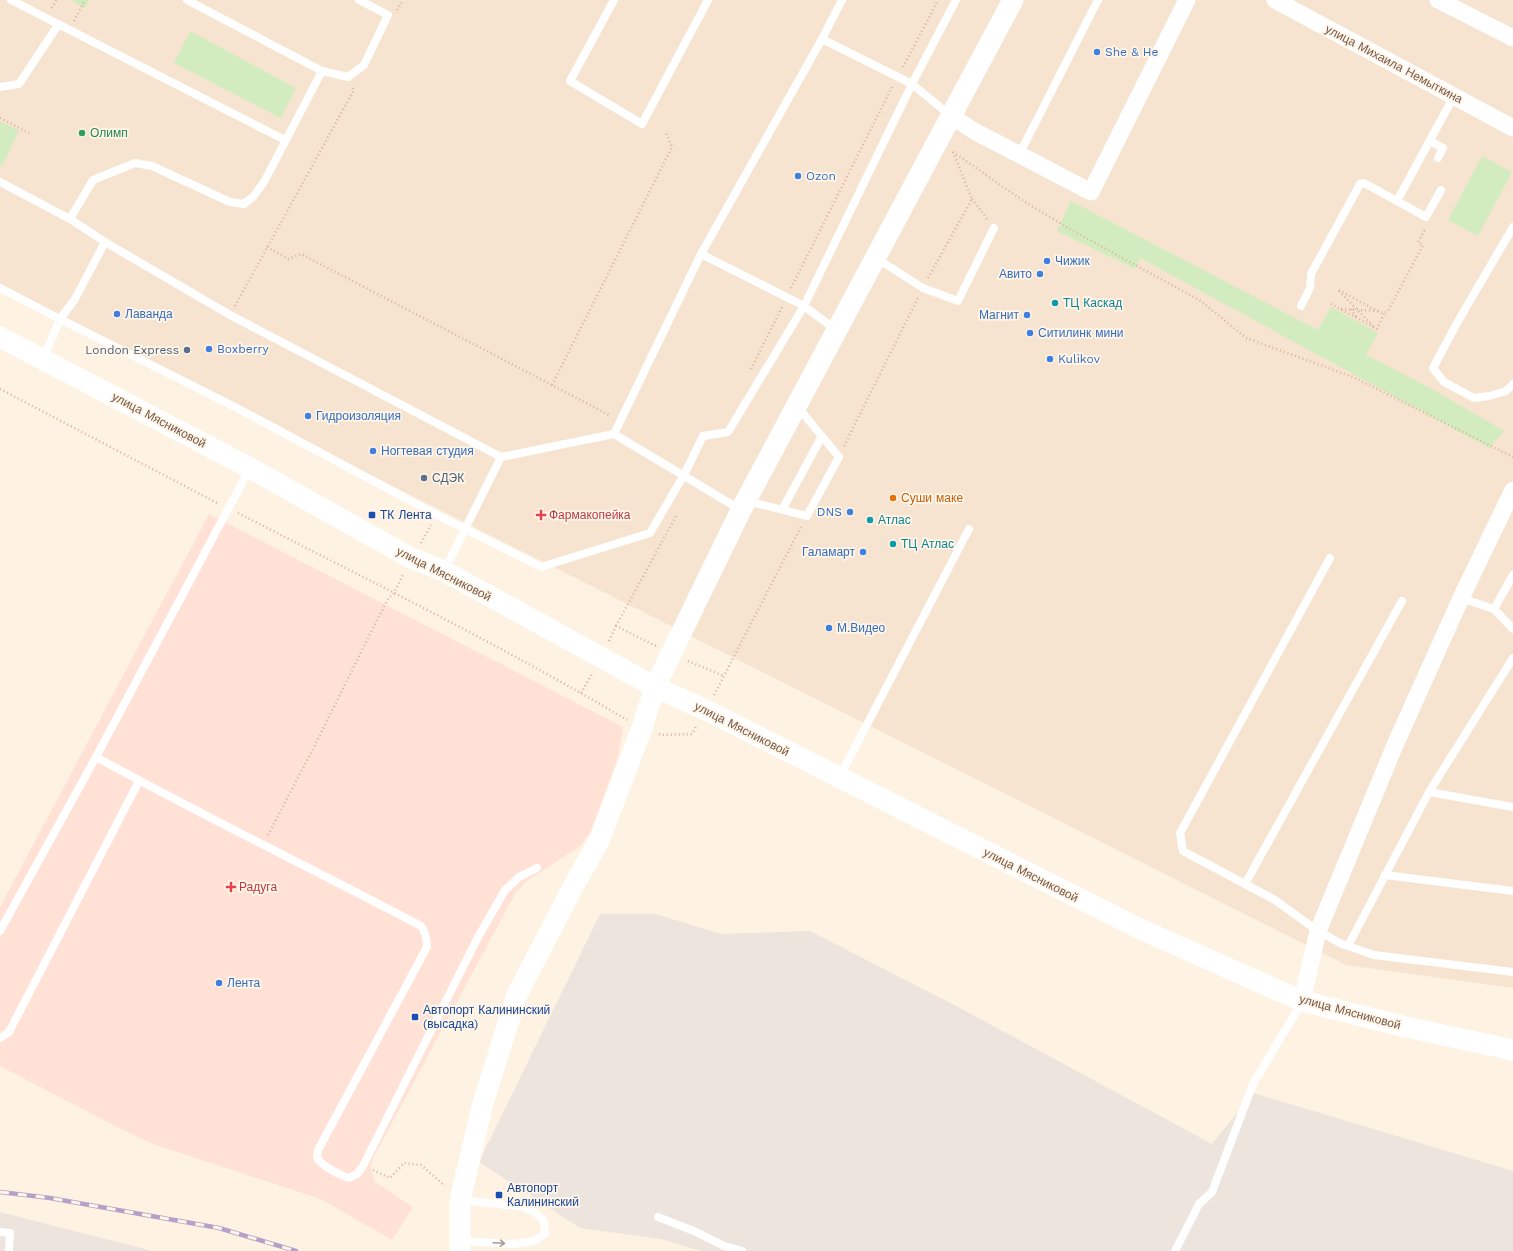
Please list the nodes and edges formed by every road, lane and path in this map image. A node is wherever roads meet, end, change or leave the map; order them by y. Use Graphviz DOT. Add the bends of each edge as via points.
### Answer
graph roads {
  1 [pos="11,0"];
  2 [pos="85,0"];
  3 [pos="187,0"];
  4 [pos="359,0"];
  5 [pos="614,0"];
  6 [pos="708,0"];
  7 [pos="842,0"];
  8 [pos="938,0"];
  9 [pos="956,0"];
  10 [pos="1013,0"];
  11 [pos="1098,0"];
  12 [pos="1187,0"];
  13 [pos="1275,0"];
  14 [pos="1438,0"];
  15 [pos="58,25"];
  16 [pos="69,31"];
  17 [pos="1513,38"];
  18 [pos="822,39"];
  19 [pos="1513,43"];
  20 [pos="1513,51"];
  21 [pos="322,71"];
  22 [pos="348,77"];
  23 [pos="898,77"];
  24 [pos="912,84"];
  25 [pos="0,87"];
  26 [pos="1454,96"];
  27 [pos="950,116"];
  28 [pos="0,118"];
  29 [pos="1513,128"];
  30 [pos="665,131"];
  31 [pos="28,133"];
  32 [pos="285,140"];
  33 [pos="1430,141"];
  34 [pos="953,152"];
  35 [pos="1019,155"];
  36 [pos="1438,158"];
  37 [pos="0,182"];
  38 [pos="1441,190"];
  39 [pos="972,199"];
  40 [pos="1397,201"];
  41 [pos="70,219"];
  42 [pos="1513,226"];
  43 [pos="994,228"];
  44 [pos="1426,228"];
  45 [pos="105,242"];
  46 [pos="267,247"];
  47 [pos="701,254"];
  48 [pos="875,258"];
  49 [pos="0,288"];
  50 [pos="787,297"];
  51 [pos="1331,304"];
  52 [pos="804,306"];
  53 [pos="1301,306"];
  54 [pos="1338,308"];
  55 [pos="1351,309"];
  56 [pos="1357,310"];
  57 [pos="1379,312"];
  58 [pos="1385,312"];
  59 [pos="230,315"];
  60 [pos="1366,318"];
  61 [pos="60,319"];
  62 [pos="1360,320"];
  63 [pos="1376,329"];
  64 [pos="837,330"];
  65 [pos="0,337"];
  66 [pos="42,358"];
  67 [pos="749,372"];
  68 [pos="1513,384"];
  69 [pos="552,385"];
  70 [pos="797,406"];
  71 [pos="620,421"];
  72 [pos="614,434"];
  73 [pos="822,436"];
  74 [pos="501,457"];
  75 [pos="1513,457"];
  76 [pos="250,468"];
  77 [pos="684,475"];
  78 [pos="1513,490"];
  79 [pos="744,506"];
  80 [pos="782,510"];
  81 [pos="676,516"];
  82 [pos="464,529"];
  83 [pos="969,529"];
  84 [pos="1330,558"];
  85 [pos="444,571"];
  86 [pos="1513,575"];
  87 [pos="1461,598"];
  88 [pos="388,599"];
  89 [pos="1402,601"];
  90 [pos="1494,609"];
  91 [pos="616,626"];
  92 [pos="1513,629"];
  93 [pos="671,654"];
  94 [pos="601,657"];
  95 [pos="1513,658"];
  96 [pos="724,676"];
  97 [pos="655,686"];
  98 [pos="581,693"];
  99 [pos="96,757"];
  100 [pos="839,778"];
  101 [pos="140,781"];
  102 [pos="1429,792"];
  103 [pos="1513,807"];
  104 [pos="263,844"];
  105 [pos="537,868"];
  106 [pos="1385,875"];
  107 [pos="1245,884"];
  108 [pos="1513,891"];
  109 [pos="0,931"];
  110 [pos="1318,931"];
  111 [pos="1348,946"];
  112 [pos="1513,972"];
  113 [pos="1302,1001"];
  114 [pos="0,1038"];
  115 [pos="1513,1050"];
  116 [pos="363,1166"];
  117 [pos="460,1200"];
  118 [pos="658,1217"];
  119 [pos="0,1232"];
  120 [pos="460,1246"];
  121 [pos="9,1251"];
  122 [pos="742,1251"];
  123 [pos="1175,1251"];
  1 -- 15 [label="lane"];
  2 -- 16 [label="path"];
  3 -- 21 [label="lane"];
  4 -- 22 [label="lane" via="388,15 364,65"];
  5 -- 6 [label="lane" via="570,81 642,124"];
  7 -- 18 [label="lane"];
  8 -- 23 [label="path"];
  9 -- 24 [label="lane"];
  10 -- 27 [label="street"];
  11 -- 35 [label="lane"];
  12 -- 35 [label="street" via="1091,192"];
  13 -- 26 [label="street, улица Михаила Немыткина"];
  14 -- 17 [label="street"];
  15 -- 16 [label="lane"];
  15 -- 25 [label="lane" via="19,84"];
  16 -- 32 [label="lane"];
  18 -- 23 [label="lane"];
  18 -- 47 [label="lane"];
  19 -- 20 [label="street" via="1510,49"];
  21 -- 22 [label="lane"];
  21 -- 32 [label="lane"];
  22 -- 46 [label="path" via="354,90"];
  23 -- 24 [label="lane"];
  23 -- 50 [label="path"];
  24 -- 27 [label="lane"];
  24 -- 52 [label="lane"];
  26 -- 29 [label="street, улица Михаила Немыткина"];
  26 -- 33 [label="lane"];
  27 -- 35 [label="street"];
  27 -- 48 [label="street"];
  28 -- 31 [label="path"];
  30 -- 69 [label="path" via="672,147"];
  32 -- 41 [label="lane" via="264,182 244,204 230,202 152,166 135,163 93,180"];
  33 -- 36 [label="lane" via="1443,148"];
  33 -- 40 [label="lane"];
  34 -- 75 [label="path" via="1063,225 1201,301 1246,338 1353,377"];
  37 -- 41 [label="lane"];
  38 -- 40 [label="lane" via="1426,217"];
  39 -- 43 [label="path"];
  40 -- 53 [label="lane" via="1364,183 1360,184 1311,274 1310,288"];
  41 -- 45 [label="lane"];
  42 -- 68 [label="lane" via="1433,368 1444,382 1474,398 1506,391"];
  43 -- 48 [label="lane" via="958,301 923,288"];
  44 -- 58 [label="path" via="1418,242 1423,245 1388,311"];
  45 -- 59 [label="lane"];
  45 -- 61 [label="lane"];
  46 -- 59 [label="path"];
  46 -- 69 [label="path" via="288,259 301,254"];
  47 -- 50 [label="lane"];
  47 -- 71 [label="lane"];
  48 -- 64 [label="street"];
  49 -- 61 [label="lane"];
  50 -- 52 [label="lane"];
  50 -- 67 [label="path"];
  51 -- 54 [label="path"];
  52 -- 64 [label="lane"];
  52 -- 77 [label="lane" via="728,432 703,436"];
  54 -- 55 [label="path"];
  54 -- 62 [label="path"];
  55 -- 56 [label="path"];
  55 -- 62 [label="path"];
  56 -- 57 [label="path"];
  56 -- 57 [label="path" via="1339,291"];
  56 -- 60 [label="path"];
  57 -- 58 [label="path"];
  58 -- 63 [label="path"];
  59 -- 74 [label="lane"];
  60 -- 62 [label="path"];
  60 -- 63 [label="path"];
  61 -- 66 [label="lane"];
  61 -- 82 [label="lane" via="235,407"];
  62 -- 63 [label="path"];
  64 -- 70 [label="street"];
  65 -- 66 [label="street, улица Мясниковой"];
  66 -- 76 [label="street, улица Мясниковой"];
  69 -- 71 [label="path"];
  70 -- 73 [label="lane"];
  70 -- 79 [label="street"];
  71 -- 72 [label="lane"];
  72 -- 74 [label="lane"];
  72 -- 77 [label="lane"];
  73 -- 80 [label="lane"];
  73 -- 80 [label="lane" via="839,457 807,516"];
  74 -- 82 [label="lane"];
  76 -- 85 [label="street, улица Мясниковой" via="411,558"];
  76 -- 99 [label="lane"];
  77 -- 79 [label="lane"];
  77 -- 82 [label="lane" via="650,533 541,568"];
  78 -- 87 [label="street"];
  79 -- 80 [label="lane"];
  79 -- 93 [label="street"];
  81 -- 91 [label="path"];
  82 -- 85 [label="lane"];
  83 -- 100 [label="lane"];
  84 -- 107 [label="lane" via="1180,833 1183,850"];
  85 -- 94 [label="street, улица Мясниковой"];
  86 -- 90 [label="lane"];
  87 -- 90 [label="lane"];
  87 -- 110 [label="street" via="1395,745"];
  88 -- 104 [label="path"];
  89 -- 107 [label="lane"];
  90 -- 92 [label="lane"];
  91 -- 93 [label="path"];
  91 -- 94 [label="path"];
  93 -- 96 [label="path"];
  93 -- 97 [label="street"];
  94 -- 97 [label="street, улица Мясниковой"];
  94 -- 98 [label="path"];
  95 -- 102 [label="lane"];
  97 -- 100 [label="street, улица Мясниковой"];
  97 -- 117 [label="street" via="642,728 599,841 517,995 483,1103"];
  99 -- 101 [label="lane"];
  99 -- 109 [label="lane"];
  100 -- 113 [label="street, улица Мясниковой" via="1138,928"];
  101 -- 104 [label="lane"];
  101 -- 114 [label="lane" via="9,1032"];
  102 -- 103 [label="lane"];
  102 -- 106 [label="lane"];
  104 -- 116 [label="lane" via="421,926 427,939 427,947 318,1150 320,1162 343,1176 354,1177"];
  105 -- 116 [label="lane" via="519,877 505,890 477,939"];
  106 -- 108 [label="lane"];
  106 -- 111 [label="lane"];
  107 -- 110 [label="lane" via="1275,900"];
  110 -- 111 [label="lane"];
  110 -- 113 [label="street"];
  111 -- 112 [label="lane" via="1374,955"];
  113 -- 115 [label="street, улица Мясниковой"];
  113 -- 123 [label="lane" via="1253,1084 1212,1192 1199,1204"];
  116 -- 117 [label="path" via="390,1178 404,1163 421,1165"];
  117 -- 120 [label="street"];
  120 -- 117 [label="lane, one-way" via="513,1244 534,1241 545,1234 544,1222 536,1213 523,1207"];
  118 -- 122 [label="lane" via="724,1246"];
  119 -- 121 [label="lane" via="10,1233"];
}
